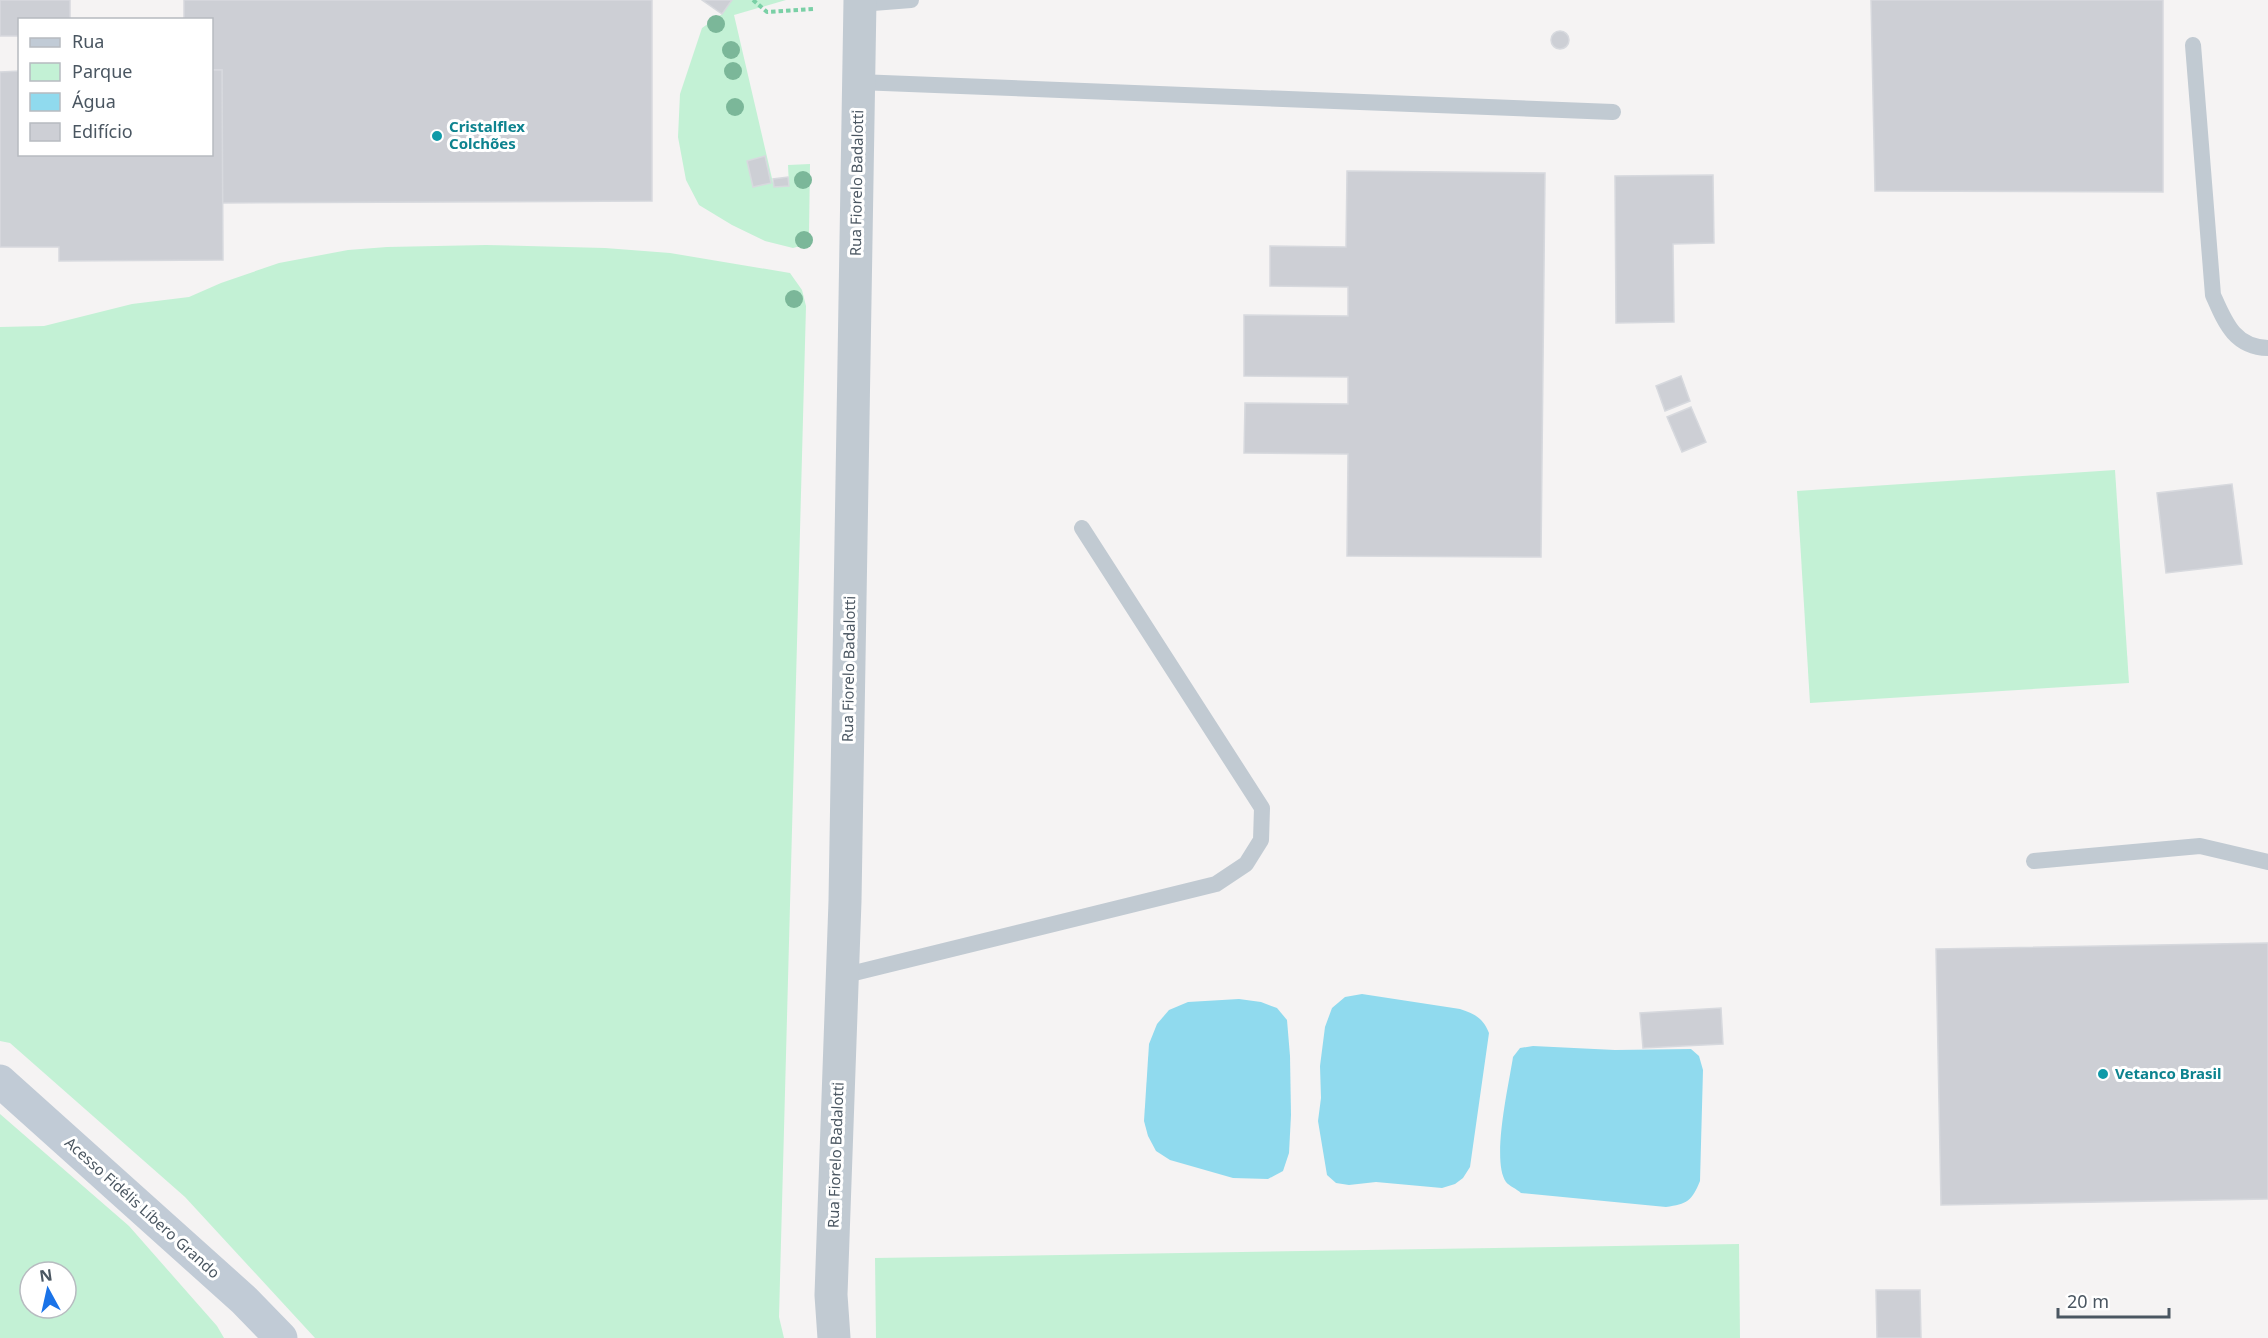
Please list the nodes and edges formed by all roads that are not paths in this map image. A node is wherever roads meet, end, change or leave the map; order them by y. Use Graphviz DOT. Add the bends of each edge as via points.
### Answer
graph roads {
  1 [pos="911,0"];
  2 [pos="860,2"];
  3 [pos="2193,45"];
  4 [pos="858,82"];
  5 [pos="1613,112"];
  6 [pos="2268,348"];
  7 [pos="1082,528"];
  8 [pos="2034,861"];
  9 [pos="2268,862"];
  10 [pos="842,976"];
  11 [pos="0,1081"];
  12 [pos="280,1338"];
  13 [pos="834,1338"];
  1 -- 2 [label="lane"];
  2 -- 4 [label="street, Rua Fiorelo Badalotti"];
  3 -- 6 [label="lane" via="2213,295 2228,329 2255,347"];
  4 -- 5 [label="lane"];
  4 -- 10 [label="street, Rua Fiorelo Badalotti"];
  7 -- 10 [label="lane" via="1262,808 1261,840 1246,864 1216,884"];
  8 -- 9 [label="lane" via="2200,846"];
  10 -- 13 [label="street, Rua Fiorelo Badalotti" via="831,1295"];
  11 -- 12 [label="street, Acesso Fidélis Líbero Grando" via="236,1293"];
}
